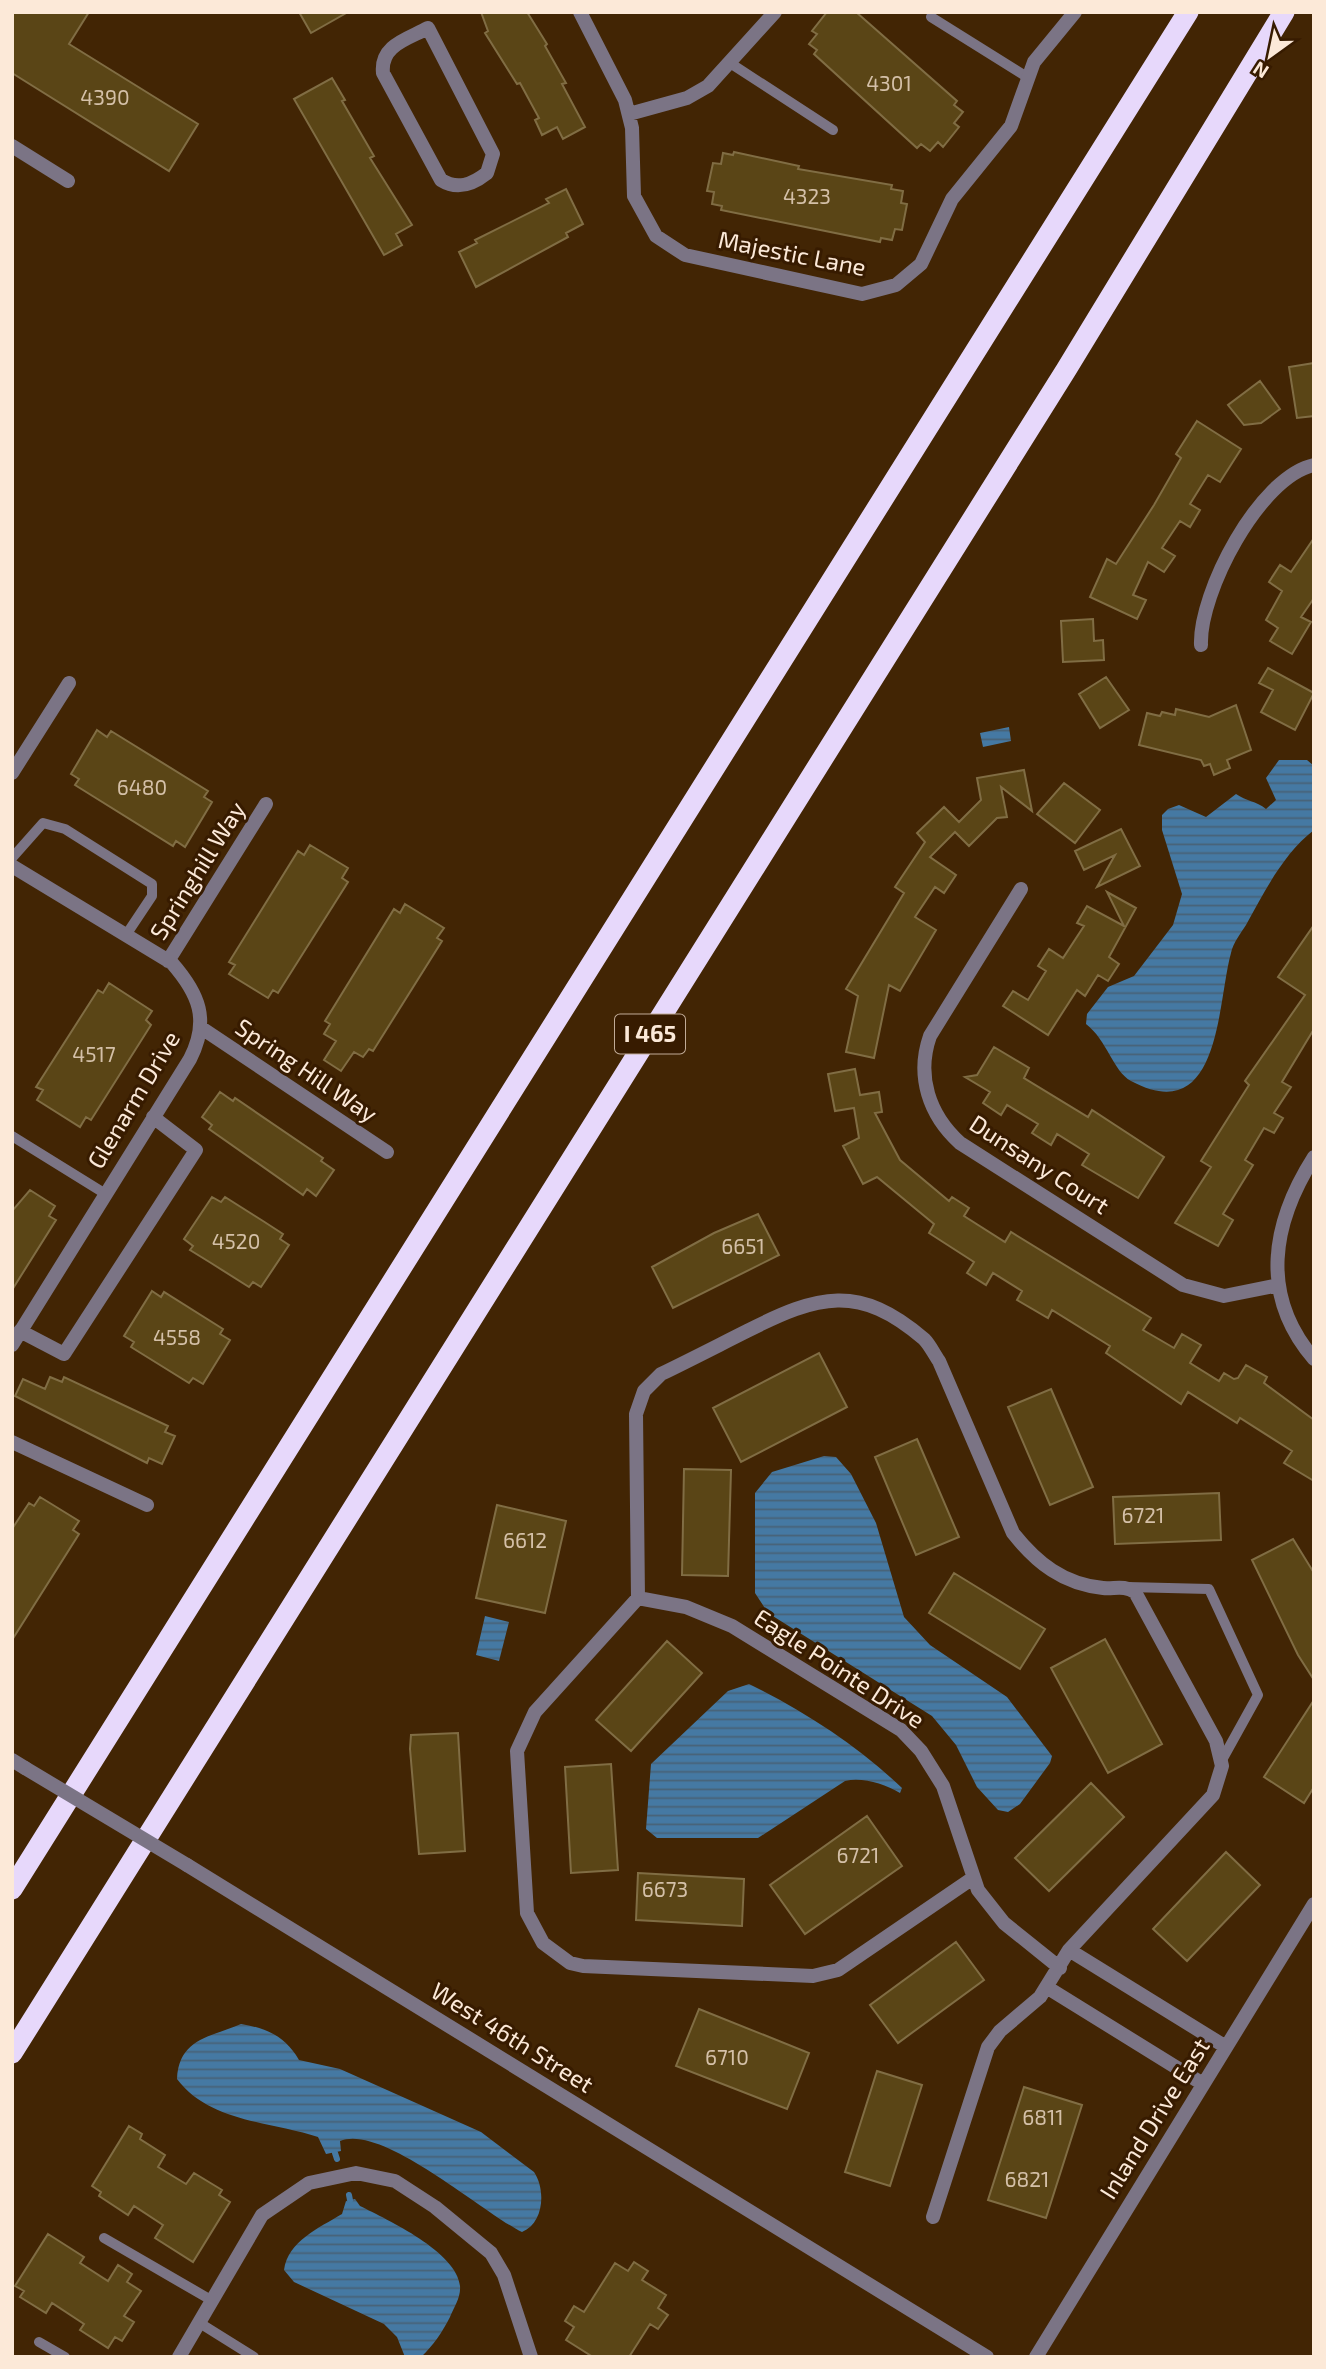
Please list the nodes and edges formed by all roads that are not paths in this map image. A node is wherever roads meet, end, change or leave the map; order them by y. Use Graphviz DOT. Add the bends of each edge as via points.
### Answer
graph roads {
  1 [pos="433,12"];
  2 [pos="580,12"];
  3 [pos="775,12"];
  4 [pos="1075,12"];
  5 [pos="1188,12"];
  6 [pos="1284,12"];
  7 [pos="930,17"];
  8 [pos="428,28"];
  9 [pos="730,63"];
  10 [pos="1027,77"];
  11 [pos="629,114"];
  12 [pos="833,130"];
  13 [pos="12,146"];
  14 [pos="68,181"];
  15 [pos="1314,465"];
  16 [pos="1201,645"];
  17 [pos="69,683"];
  18 [pos="12,773"];
  19 [pos="266,804"];
  20 [pos="12,858"];
  21 [pos="12,866"];
  22 [pos="1021,889"];
  23 [pos="126,935"];
  24 [pos="169,961"];
  25 [pos="200,1027"];
  26 [pos="153,1117"];
  27 [pos="12,1136"];
  28 [pos="387,1152"];
  29 [pos="1314,1157"];
  30 [pos="104,1193"];
  31 [pos="1279,1285"];
  32 [pos="20,1331"];
  33 [pos="12,1345"];
  34 [pos="1314,1359"];
  35 [pos="12,1442"];
  36 [pos="148,1505"];
  37 [pos="1121,1587"];
  38 [pos="638,1598"];
  39 [pos="12,1760"];
  40 [pos="1222,1760"];
  41 [pos="973,1878"];
  42 [pos="12,1889"];
  43 [pos="1314,1905"];
  44 [pos="1069,1950"];
  45 [pos="1060,1968"];
  46 [pos="1048,1987"];
  47 [pos="1226,2047"];
  48 [pos="12,2053"];
  49 [pos="1203,2084"];
  50 [pos="933,2217"];
  51 [pos="104,2238"];
  52 [pos="211,2300"];
  53 [pos="198,2322"];
  54 [pos="39,2342"];
  55 [pos="65,2357"];
  56 [pos="179,2357"];
  57 [pos="254,2357"];
  58 [pos="531,2357"];
  59 [pos="987,2357"];
  60 [pos="1035,2357"];
  1 -- 8 [label="street"];
  2 -- 11 [label="street" via="618,82"];
  3 -- 9 [label="street"];
  4 -- 10 [label="street, Majestic Lane"];
  5 -- 42 [label="highway"];
  6 -- 48 [label="highway, I 465" via="1066,370"];
  7 -- 10 [label="lane"];
  8 -- 8 [label="street" via="387,51 383,73 441,180 450,186 464,186 487,173 492,155"];
  9 -- 11 [label="street" via="708,86 687,98"];
  9 -- 12 [label="lane"];
  10 -- 11 [label="street, Majestic Lane" via="1011,126 952,199 926,258 905,280 883,291 845,292 678,253 652,232 633,190"];
  13 -- 14 [label="street"];
  15 -- 16 [label="street" via="1286,478 1260,505 1212,585"];
  17 -- 18 [label="street"];
  19 -- 24 [label="street, Springhill Way"];
  20 -- 23 [label="lane" via="43,823 65,830 152,884 152,896"];
  21 -- 23 [label="street, Glenarm Drive"];
  22 -- 31 [label="street, Dunsany Court" via="930,1036 925,1085 940,1121 960,1143 1183,1285 1224,1296"];
  23 -- 24 [label="street, Glenarm Drive"];
  24 -- 25 [label="street, Glenarm Drive" via="191,985"];
  25 -- 26 [label="street, Glenarm Drive" via="190,1059"];
  25 -- 28 [label="street, Spring Hill Way"];
  26 -- 30 [label="street, Glenarm Drive"];
  26 -- 32 [label="street" via="196,1150 64,1354"];
  27 -- 30 [label="lane"];
  29 -- 31 [label="street" via="1283,1216 1277,1256"];
  30 -- 32 [label="street, Glenarm Drive"];
  31 -- 34 [label="street" via="1296,1333"];
  32 -- 33 [label="street, Glenarm Drive"];
  35 -- 36 [label="street"];
  37 -- 38 [label="street" via="1074,1582 1032,1556 1013,1532 928,1344 881,1309 828,1300 792,1308 661,1374 644,1391 636,1414"];
  37 -- 40 [label="street" via="1135,1592"];
  37 -- 40 [label="lane" via="1209,1589 1258,1695"];
  38 -- 41 [label="street, Eagle Pointe Drive" via="687,1607 732,1626 901,1730 943,1786"];
  38 -- 41 [label="street" via="534,1712 517,1751 526,1908 543,1943 570,1963 583,1966 813,1976 838,1970"];
  39 -- 59 [label="street, West 46th Street, bridge"];
  40 -- 44 [label="street" via="1221,1778 1209,1800"];
  41 -- 45 [label="street, Eagle Pointe Drive" via="1004,1923"];
  43 -- 47 [label="street, Inland Drive East"];
  44 -- 45 [label="street"];
  44 -- 47 [label="street"];
  45 -- 46 [label="street"];
  46 -- 49 [label="street"];
  46 -- 50 [label="street" via="988,2047"];
  47 -- 49 [label="street, Inland Drive East"];
  49 -- 60 [label="street, Inland Drive East"];
  51 -- 52 [label="lane"];
  52 -- 53 [label="street"];
  52 -- 58 [label="street" via="262,2216 296,2189 330,2176 365,2174 395,2180 485,2248 505,2275"];
  53 -- 56 [label="street"];
  53 -- 57 [label="lane"];
  54 -- 55 [label="lane"];
}
